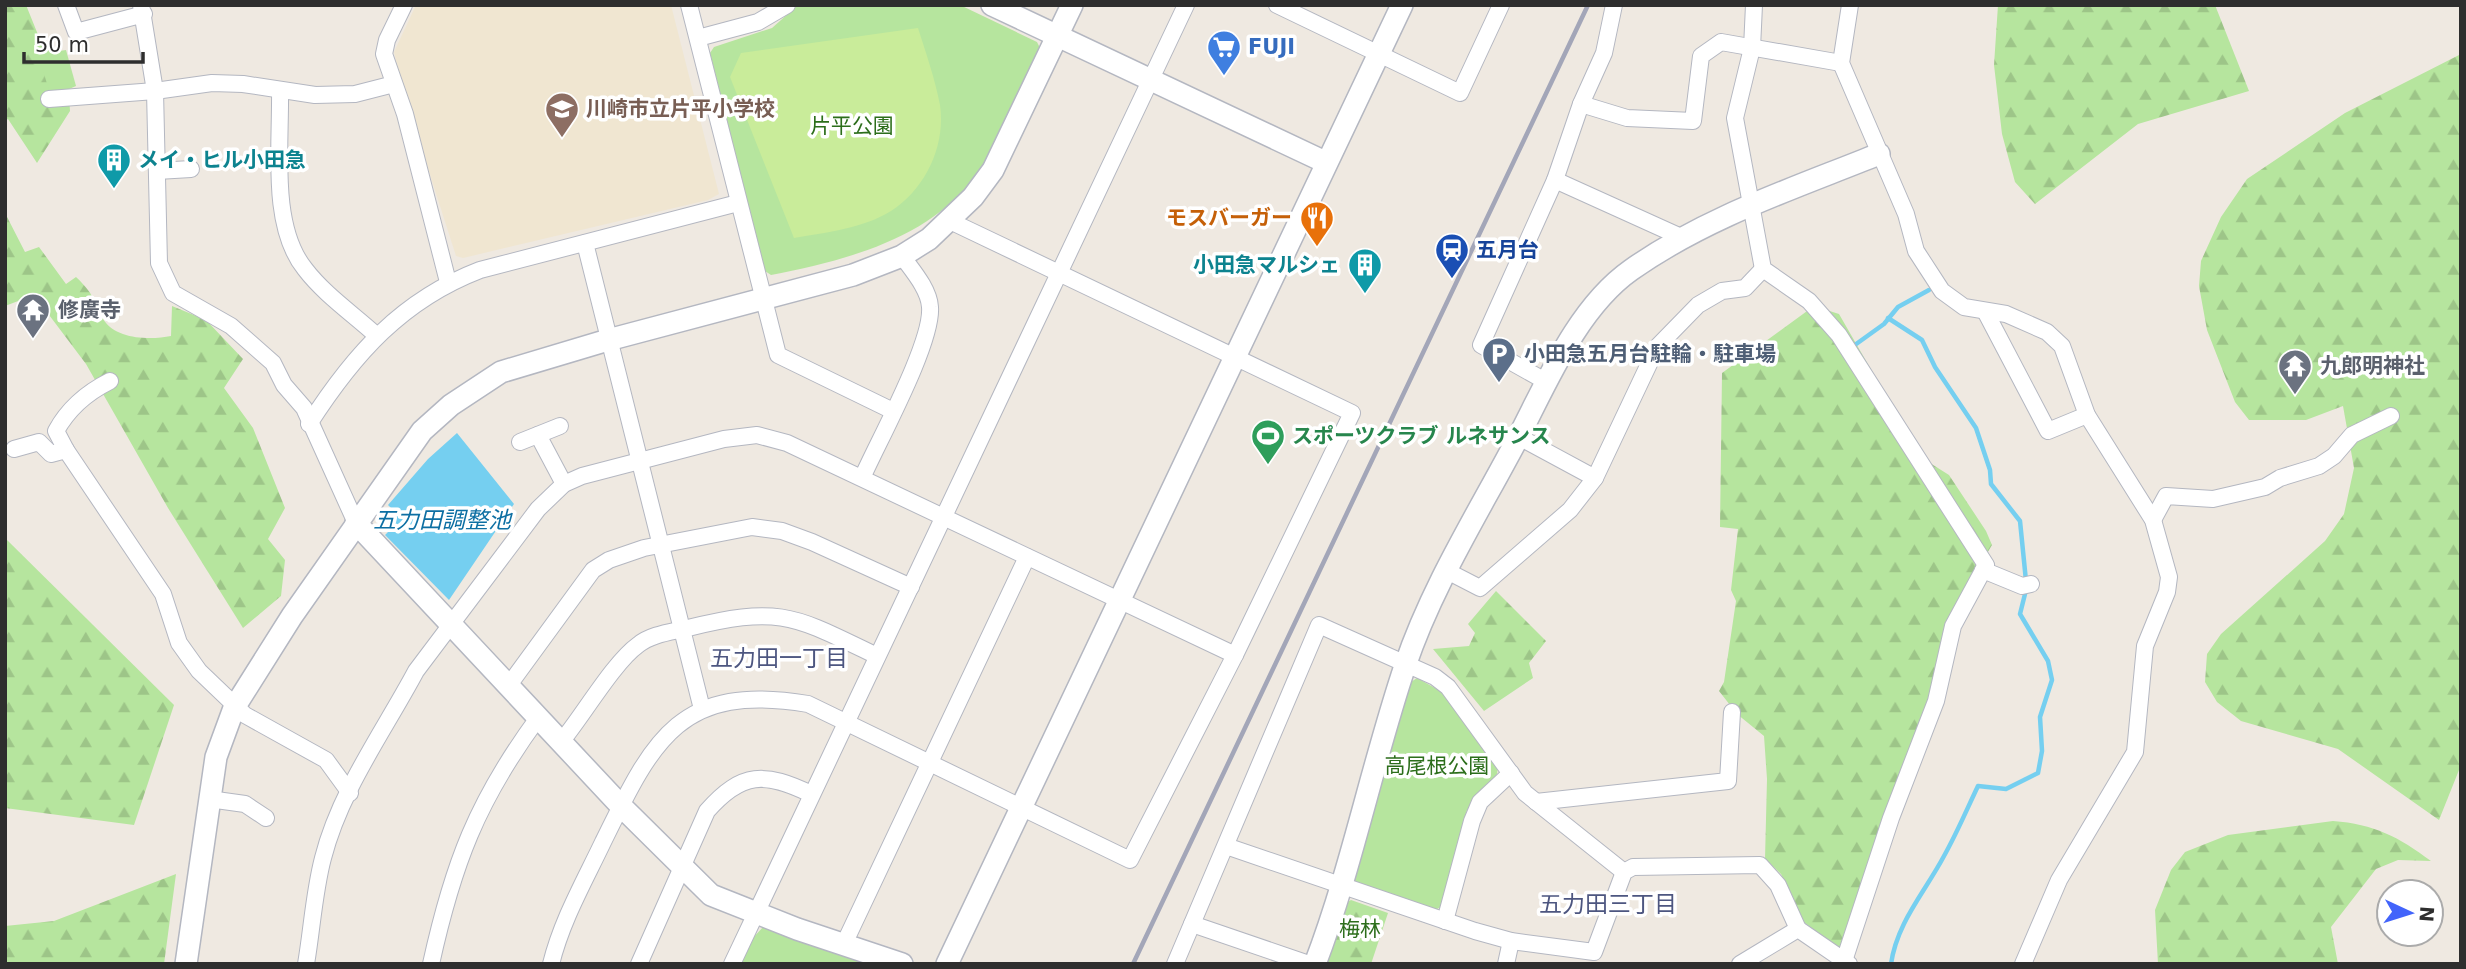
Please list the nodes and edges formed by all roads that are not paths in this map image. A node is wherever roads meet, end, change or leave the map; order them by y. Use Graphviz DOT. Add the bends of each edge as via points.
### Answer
graph roads {
  1 [pos="66,5"];
  2 [pos="404,5"];
  3 [pos="689,5"];
  4 [pos="787,5"];
  5 [pos="992,5"];
  6 [pos="1072,5"];
  7 [pos="1186,5"];
  8 [pos="1277,5"];
  9 [pos="1402,5"];
  10 [pos="1502,5"];
  11 [pos="1614,5"];
  12 [pos="1754,5"];
  13 [pos="1850,5"];
  14 [pos="143,10"];
  15 [pos="1297,10"];
  16 [pos="1057,37"];
  17 [pos="698,38"];
  18 [pos="1752,48"];
  19 [pos="1379,54"];
  20 [pos="1841,63"];
  21 [pos="1150,79"];
  22 [pos="394,84"];
  23 [pos="155,91"];
  24 [pos="280,92"];
  25 [pos="49,99"];
  26 [pos="1581,104"];
  27 [pos="1879,154"];
  28 [pos="1325,162"];
  29 [pos="191,169"];
  30 [pos="157,171"];
  31 [pos="1555,180"];
  32 [pos="738,203"];
  33 [pos="1752,206"];
  34 [pos="950,221"];
  35 [pos="1681,237"];
  36 [pos="584,243"];
  37 [pos="902,256"];
  38 [pos="1763,270"];
  39 [pos="1058,273"];
  40 [pos="448,282"];
  41 [pos="762,299"];
  42 [pos="1985,311"];
  43 [pos="376,335"];
  44 [pos="608,340"];
  45 [pos="1235,356"];
  46 [pos="110,381"];
  47 [pos="1547,382"];
  48 [pos="893,411"];
  49 [pos="2087,415"];
  50 [pos="2391,416"];
  51 [pos="309,424"];
  52 [pos="560,426"];
  53 [pos="538,435"];
  54 [pos="1519,437"];
  55 [pos="520,442"];
  56 [pos="14,449"];
  57 [pos="66,450"];
  58 [pos="639,461"];
  59 [pos="863,476"];
  60 [pos="1595,478"];
  61 [pos="564,484"];
  62 [pos="944,518"];
  63 [pos="2153,520"];
  64 [pos="356,523"];
  65 [pos="659,546"];
  66 [pos="1027,557"];
  67 [pos="1983,570"];
  68 [pos="1447,571"];
  69 [pos="2026,585"];
  70 [pos="911,587"];
  71 [pos="1120,600"];
  72 [pos="451,625"];
  73 [pos="680,630"];
  74 [pos="1235,655"];
  75 [pos="877,656"];
  76 [pos="1405,664"];
  77 [pos="509,685"];
  78 [pos="234,708"];
  79 [pos="702,709"];
  80 [pos="1732,712"];
  81 [pos="538,718"];
  82 [pos="846,722"];
  83 [pos="561,742"];
  84 [pos="931,763"];
  85 [pos="1511,773"];
  86 [pos="350,793"];
  87 [pos="811,794"];
  88 [pos="209,799"];
  89 [pos="1536,802"];
  90 [pos="621,806"];
  91 [pos="1021,807"];
  92 [pos="267,818"];
  93 [pos="1226,846"];
  94 [pos="682,869"];
  95 [pos="1623,872"];
  96 [pos="1340,885"];
  97 [pos="754,913"];
  98 [pos="1445,921"];
  99 [pos="1192,924"];
  100 [pos="1798,929"];
  101 [pos="1511,941"];
  102 [pos="844,944"];
  103 [pos="1846,963"];
  104 [pos="186,964"];
  105 [pos="306,964"];
  106 [pos="431,964"];
  107 [pos="551,964"];
  108 [pos="639,964"];
  109 [pos="732,964"];
  110 [pos="902,964"];
  111 [pos="947,964"];
  112 [pos="1175,964"];
  113 [pos="1309,964"];
  114 [pos="1315,964"];
  115 [pos="1506,964"];
  116 [pos="1740,964"];
  117 [pos="2024,964"];
  1 -- 14 [label="street" via="76,32"];
  2 -- 22 [label="street" via="384,54"];
  3 -- 17 [label="street"];
  4 -- 17 [label="street" via="758,22"];
  5 -- 16 [label="street"];
  6 -- 16 [label="street"];
  7 -- 21 [label="street"];
  8 -- 15 [label="street"];
  9 -- 19 [label="street"];
  10 -- 19 [label="street" via="1460,93"];
  11 -- 26 [label="street" via="1604,53"];
  12 -- 18 [label="street"];
  13 -- 20 [label="street"];
  14 -- 23 [label="street"];
  15 -- 19 [label="street"];
  16 -- 21 [label="street"];
  16 -- 34 [label="street" via="993,170"];
  17 -- 32 [label="street"];
  18 -- 20 [label="street"];
  18 -- 26 [label="street" via="1721,42 1702,56 1693,121 1626,118"];
  18 -- 33 [label="street" via="1735,118"];
  19 -- 28 [label="street"];
  20 -- 27 [label="street"];
  21 -- 28 [label="street"];
  21 -- 39 [label="street"];
  22 -- 24 [label="street" via="355,94"];
  22 -- 40 [label="street"];
  23 -- 24 [label="street" via="212,83"];
  23 -- 25 [label="street"];
  23 -- 30 [label="street"];
  24 -- 43 [label="street" via="282,212 287,239 305,270"];
  26 -- 31 [label="street"];
  27 -- 33 [label="street"];
  27 -- 42 [label="street" via="1906,214 1916,251 1931,276 1964,307"];
  28 -- 45 [label="street"];
  29 -- 30 [label="street"];
  30 -- 51 [label="street" via="159,263 164,280 173,293 231,326 273,363 304,408"];
  31 -- 35 [label="street"];
  31 -- 47 [label="street" via="1481,345"];
  32 -- 36 [label="street"];
  32 -- 41 [label="street"];
  33 -- 35 [label="street"];
  33 -- 38 [label="street"];
  34 -- 37 [label="street"];
  34 -- 39 [label="street"];
  35 -- 47 [label="street" via="1605,292"];
  36 -- 40 [label="street"];
  36 -- 44 [label="street"];
  37 -- 41 [label="street" via="853,275"];
  37 -- 48 [label="street" via="930,306 928,333"];
  38 -- 60 [label="street" via="1745,288 1722,291 1698,305 1657,347"];
  38 -- 67 [label="street" via="1809,301 1839,335 1986,565"];
  39 -- 45 [label="street"];
  39 -- 62 [label="street"];
  40 -- 43 [label="street"];
  41 -- 44 [label="street"];
  41 -- 48 [label="street" via="778,355"];
  42 -- 49 [label="street" via="2007,314 2047,332 2062,346"];
  42 -- 49 [label="street" via="2048,431"];
  43 -- 51 [label="street"];
  44 -- 58 [label="street"];
  44 -- 64 [label="street" via="524,363 475,387 422,431"];
  45 -- 71 [label="street"];
  45 -- 74 [label="street" via="1352,413"];
  46 -- 57 [label="street" via="93,390 62,420 56,431"];
  47 -- 54 [label="street"];
  48 -- 59 [label="street"];
  49 -- 63 [label="street"];
  50 -- 63 [label="street" via="2352,435 2319,466 2265,487 2213,499 2166,496"];
  51 -- 64 [label="street"];
  52 -- 53 [label="street"];
  53 -- 55 [label="street"];
  53 -- 61 [label="street"];
  54 -- 60 [label="street"];
  54 -- 68 [label="street"];
  56 -- 57 [label="street" via="39,442 51,454"];
  57 -- 78 [label="street" via="163,594 185,654"];
  58 -- 59 [label="street" via="757,435"];
  58 -- 61 [label="street"];
  58 -- 65 [label="street"];
  59 -- 62 [label="street"];
  60 -- 68 [label="street" via="1570,510 1480,588"];
  61 -- 72 [label="street" via="538,509"];
  62 -- 66 [label="street"];
  62 -- 70 [label="street"];
  63 -- 117 [label="street" via="2169,583 2145,646 2135,752 2059,880"];
  64 -- 72 [label="street"];
  64 -- 78 [label="street"];
  65 -- 70 [label="street" via="752,527 782,531"];
  65 -- 73 [label="street"];
  65 -- 77 [label="street" via="609,560 593,570"];
  66 -- 71 [label="street"];
  66 -- 84 [label="street"];
  67 -- 69 [label="street"];
  67 -- 103 [label="street" via="1953,626 1936,701 1891,818"];
  68 -- 76 [label="street"];
  70 -- 75 [label="street"];
  71 -- 74 [label="street"];
  71 -- 91 [label="street"];
  72 -- 77 [label="street"];
  72 -- 86 [label="street" via="399,698"];
  73 -- 75 [label="street" via="735,616 792,617"];
  73 -- 79 [label="street"];
  73 -- 83 [label="street" via="638,644"];
  74 -- 91 [label="street" via="1130,860"];
  75 -- 82 [label="street"];
  76 -- 85 [label="street" via="1448,687"];
  76 -- 93 [label="street" via="1319,625"];
  76 -- 96 [label="street"];
  77 -- 81 [label="street"];
  78 -- 86 [label="street" via="326,760"];
  78 -- 88 [label="street" via="216,757"];
  79 -- 82 [label="street" via="740,699 772,698 808,704"];
  79 -- 90 [label="street" via="654,746"];
  80 -- 89 [label="street" via="1728,781"];
  81 -- 83 [label="street"];
  81 -- 106 [label="street" via="478,811 452,876"];
  82 -- 84 [label="street"];
  82 -- 87 [label="street"];
  83 -- 90 [label="street"];
  84 -- 91 [label="street"];
  84 -- 102 [label="street"];
  85 -- 89 [label="street"];
  85 -- 98 [label="street" via="1480,802"];
  86 -- 105 [label="street" via="323,855"];
  87 -- 94 [label="street" via="779,779 743,780 707,811"];
  87 -- 97 [label="street"];
  88 -- 92 [label="street" via="245,804"];
  88 -- 104 [label="street"];
  89 -- 95 [label="street"];
  90 -- 94 [label="street"];
  90 -- 107 [label="street" via="559,932"];
  91 -- 111 [label="street"];
  93 -- 96 [label="street"];
  93 -- 99 [label="street"];
  94 -- 97 [label="street" via="710,895"];
  94 -- 108 [label="street"];
  95 -- 100 [label="street" via="1633,867 1760,864 1778,885"];
  95 -- 101 [label="street" via="1594,952"];
  96 -- 98 [label="street"];
  96 -- 114 [label="street"];
  97 -- 102 [label="street"];
  97 -- 109 [label="street"];
  98 -- 101 [label="street"];
  99 -- 112 [label="street"];
  99 -- 113 [label="street"];
  100 -- 103 [label="street"];
  100 -- 116 [label="street"];
  101 -- 115 [label="street"];
  102 -- 110 [label="street"];
}
